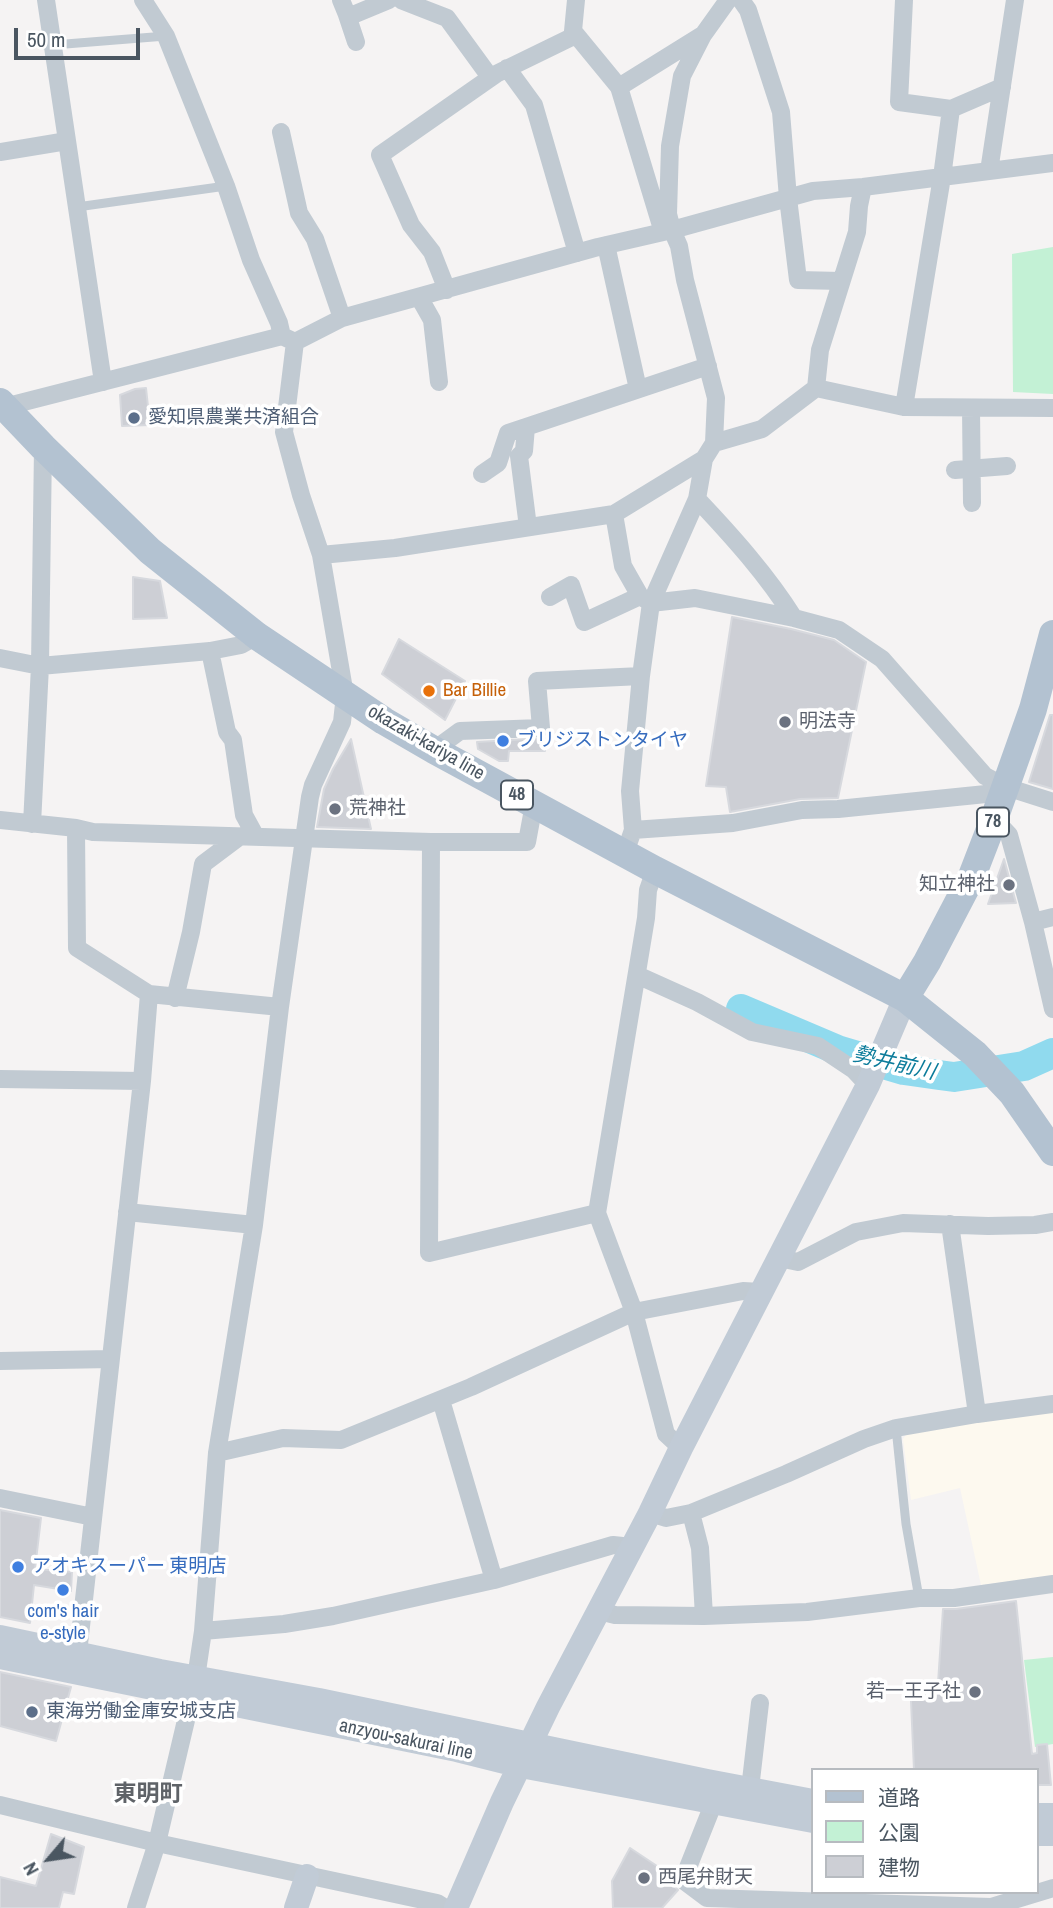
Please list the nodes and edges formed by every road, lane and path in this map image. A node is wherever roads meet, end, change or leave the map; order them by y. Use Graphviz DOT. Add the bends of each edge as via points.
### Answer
graph roads {
  1 [pos="46,0"];
  2 [pos="143,0"];
  3 [pos="389,0"];
  4 [pos="401,0"];
  5 [pos="576,0"];
  6 [pos="728,0"];
  7 [pos="741,0"];
  8 [pos="904,0"];
  9 [pos="1015,0"];
  10 [pos="343,6"];
  11 [pos="576,34"];
  12 [pos="703,35"];
  13 [pos="166,36"];
  14 [pos="356,42"];
  15 [pos="53,45"];
  16 [pos="507,68"];
  17 [pos="491,77"];
  18 [pos="619,87"];
  19 [pos="1002,87"];
  20 [pos="951,110"];
  21 [pos="281,132"];
  22 [pos="67,141"];
  23 [pos="0,152"];
  24 [pos="1053,163"];
  25 [pos="989,171"];
  26 [pos="942,177"];
  27 [pos="226,186"];
  28 [pos="863,187"];
  29 [pos="788,198"];
  30 [pos="78,207"];
  31 [pos="668,231"];
  32 [pos="606,245"];
  33 [pos="578,253"];
  34 [pos="841,281"];
  35 [pos="447,290"];
  36 [pos="419,297"];
  37 [pos="342,318"];
  38 [pos="289,339"];
  39 [pos="708,366"];
  40 [pos="103,382"];
  41 [pos="439,382"];
  42 [pos="816,388"];
  43 [pos="638,389"];
  44 [pos="1,406"];
  45 [pos="904,407"];
  46 [pos="971,408"];
  47 [pos="1053,408"];
  48 [pos="526,427"];
  49 [pos="714,443"];
  50 [pos="43,447"];
  51 [pos="704,459"];
  52 [pos="1007,466"];
  53 [pos="963,469"];
  54 [pos="482,474"];
  55 [pos="697,499"];
  56 [pos="972,503"];
  57 [pos="614,514"];
  58 [pos="528,527"];
  59 [pos="321,555"];
  60 [pos="550,597"];
  61 [pos="645,600"];
  62 [pos="794,618"];
  63 [pos="1053,634"];
  64 [pos="257,636"];
  65 [pos="210,651"];
  66 [pos="0,658"];
  67 [pos="40,666"];
  68 [pos="641,676"];
  69 [pos="345,695"];
  70 [pos="434,750"];
  71 [pos="1006,786"];
  72 [pos="1053,802"];
  73 [pos="534,804"];
  74 [pos="994,819"];
  75 [pos="0,820"];
  76 [pos="32,824"];
  77 [pos="76,828"];
  78 [pos="248,837"];
  79 [pos="304,838"];
  80 [pos="629,841"];
  81 [pos="431,842"];
  82 [pos="655,870"];
  83 [pos="1053,917"];
  84 [pos="1033,922"];
  85 [pos="636,975"];
  86 [pos="149,994"];
  87 [pos="175,998"];
  88 [pos="905,998"];
  89 [pos="280,1007"];
  90 [pos="1053,1009"];
  91 [pos="0,1079"];
  92 [pos="142,1081"];
  93 [pos="868,1085"];
  94 [pos="1051,1145"];
  95 [pos="127,1212"];
  96 [pos="597,1213"];
  97 [pos="1053,1222"];
  98 [pos="950,1224"];
  99 [pos="254,1225"];
  100 [pos="779,1258"];
  101 [pos="761,1292"];
  102 [pos="634,1311"];
  103 [pos="111,1359"];
  104 [pos="0,1361"];
  105 [pos="441,1399"];
  106 [pos="1053,1404"];
  107 [pos="977,1414"];
  108 [pos="896,1428"];
  109 [pos="681,1448"];
  110 [pos="217,1452"];
  111 [pos="0,1498"];
  112 [pos="650,1513"];
  113 [pos="691,1513"];
  114 [pos="93,1517"];
  115 [pos="632,1547"];
  116 [pos="494,1580"];
  117 [pos="1053,1584"];
  118 [pos="919,1598"];
  119 [pos="599,1611"];
  120 [pos="704,1616"];
  121 [pos="203,1631"];
  122 [pos="0,1637"];
  123 [pos="78,1653"];
  124 [pos="0,1657"];
  125 [pos="194,1687"];
  126 [pos="760,1703"];
  127 [pos="525,1755"];
  128 [pos="750,1789"];
  129 [pos="811,1801"];
  130 [pos="714,1802"];
  131 [pos="0,1805"];
  132 [pos="811,1821"];
  133 [pos="158,1843"];
  134 [pos="307,1876"];
  135 [pos="1033,1894"];
  136 [pos="775,1904"];
  137 [pos="136,1908"];
  138 [pos="296,1908"];
  139 [pos="445,1908"];
  140 [pos="456,1908"];
  1 -- 15 [label="street"];
  2 -- 13 [label="street"];
  3 -- 10 [label="street" via="348,17"];
  4 -- 17 [label="street" via="447,18"];
  5 -- 11 [label="street"];
  6 -- 12 [label="street"];
  7 -- 29 [label="street" via="781,111"];
  8 -- 20 [label="street" via="899,102"];
  9 -- 19 [label="street"];
  10 -- 14 [label="street"];
  11 -- 16 [label="street"];
  11 -- 18 [label="street"];
  12 -- 18 [label="street"];
  12 -- 31 [label="street" via="682,76 670,146"];
  13 -- 15 [label="lane"];
  13 -- 27 [label="street"];
  15 -- 22 [label="street"];
  16 -- 17 [label="street"];
  16 -- 33 [label="street" via="534,105"];
  17 -- 35 [label="street" via="380,156 411,225 432,252"];
  18 -- 31 [label="street"];
  19 -- 20 [label="street"];
  19 -- 25 [label="street"];
  20 -- 26 [label="street"];
  21 -- 37 [label="street" via="299,213 315,239"];
  22 -- 23 [label="street"];
  22 -- 30 [label="street"];
  24 -- 25 [label="street"];
  25 -- 26 [label="street"];
  26 -- 28 [label="street"];
  26 -- 45 [label="street"];
  27 -- 30 [label="lane"];
  27 -- 38 [label="street" via="251,260"];
  28 -- 29 [label="street"];
  28 -- 34 [label="street" via="857,232"];
  29 -- 31 [label="street"];
  29 -- 34 [label="street" via="798,280"];
  30 -- 40 [label="street"];
  31 -- 32 [label="street"];
  31 -- 39 [label="street" via="679,246"];
  32 -- 33 [label="street"];
  32 -- 43 [label="street"];
  33 -- 35 [label="street"];
  34 -- 42 [label="street" via="820,350"];
  35 -- 36 [label="street"];
  36 -- 37 [label="street"];
  36 -- 41 [label="street" via="432,320"];
  37 -- 38 [label="street"];
  38 -- 40 [label="street"];
  38 -- 59 [label="street" via="284,432"];
  39 -- 43 [label="street"];
  39 -- 49 [label="street" via="716,398"];
  40 -- 44 [label="street"];
  42 -- 45 [label="street"];
  42 -- 49 [label="street" via="762,429"];
  43 -- 48 [label="street"];
  44 -- 50 [label="main road, okazaki-kariya line / 48"];
  45 -- 46 [label="street"];
  46 -- 47 [label="street"];
  46 -- 53 [label="street"];
  48 -- 54 [label="street" via="508,433 498,463"];
  48 -- 58 [label="street" via="524,451 519,456"];
  49 -- 51 [label="street"];
  50 -- 64 [label="main road, okazaki-kariya line / 48" via="150,551"];
  50 -- 67 [label="street"];
  51 -- 55 [label="street"];
  51 -- 57 [label="street"];
  52 -- 53 [label="street"];
  53 -- 56 [label="street"];
  55 -- 61 [label="street"];
  55 -- 62 [label="street"];
  57 -- 58 [label="street"];
  57 -- 61 [label="street" via="622,566"];
  58 -- 59 [label="street"];
  59 -- 69 [label="street"];
  60 -- 61 [label="street" via="571,586 584,622"];
  61 -- 62 [label="street" via="695,598"];
  61 -- 68 [label="street"];
  62 -- 71 [label="street" via="839,630 882,659 985,776"];
  63 -- 71 [label="main road, 78"];
  64 -- 65 [label="street" via="241,645"];
  64 -- 69 [label="main road, okazaki-kariya line / 48"];
  65 -- 67 [label="street"];
  65 -- 78 [label="street" via="227,732 233,740"];
  66 -- 67 [label="street"];
  67 -- 76 [label="street"];
  68 -- 70 [label="street" via="537,681 541,729 460,731"];
  68 -- 80 [label="street"];
  69 -- 70 [label="main road, okazaki-kariya line / 48"];
  69 -- 79 [label="street" via="342,722 313,785"];
  70 -- 73 [label="main road, okazaki-kariya line / 48"];
  71 -- 72 [label="street"];
  71 -- 74 [label="main road, 78"];
  71 -- 80 [label="street" via="986,794 802,810"];
  73 -- 80 [label="main road, okazaki-kariya line / 48"];
  73 -- 81 [label="street" via="527,842"];
  74 -- 84 [label="street" via="1009,835"];
  74 -- 88 [label="main road, 78" via="972,876"];
  75 -- 76 [label="street"];
  76 -- 77 [label="street"];
  77 -- 78 [label="street"];
  77 -- 86 [label="street" via="77,948"];
  78 -- 79 [label="street"];
  78 -- 87 [label="street" via="203,864"];
  79 -- 81 [label="street"];
  79 -- 89 [label="street"];
  80 -- 82 [label="main road, okazaki-kariya line / 48"];
  81 -- 96 [label="street" via="429,1253"];
  82 -- 85 [label="street"];
  82 -- 88 [label="main road, okazaki-kariya line / 48"];
  83 -- 84 [label="street"];
  84 -- 90 [label="street"];
  85 -- 93 [label="street" via="752,1032 818,1046"];
  85 -- 96 [label="street"];
  86 -- 87 [label="street"];
  86 -- 92 [label="street"];
  87 -- 89 [label="street"];
  88 -- 93 [label="main road"];
  88 -- 94 [label="main road, okazaki-kariya line / 48" via="975,1054"];
  89 -- 99 [label="street"];
  91 -- 92 [label="street"];
  92 -- 95 [label="street"];
  93 -- 100 [label="main road"];
  95 -- 99 [label="street"];
  95 -- 103 [label="street"];
  96 -- 102 [label="street"];
  97 -- 98 [label="street"];
  98 -- 100 [label="street" via="903,1223 856,1231 798,1262"];
  98 -- 107 [label="street"];
  99 -- 110 [label="street"];
  100 -- 101 [label="main road"];
  101 -- 102 [label="street" via="743,1290"];
  101 -- 109 [label="main road"];
  102 -- 105 [label="street"];
  102 -- 109 [label="street" via="666,1434"];
  103 -- 104 [label="street"];
  103 -- 114 [label="street"];
  105 -- 110 [label="street" via="341,1440 283,1438"];
  105 -- 116 [label="street"];
  106 -- 107 [label="street"];
  107 -- 108 [label="street"];
  108 -- 113 [label="street"];
  108 -- 118 [label="lane"];
  109 -- 112 [label="main road"];
  110 -- 121 [label="street"];
  111 -- 114 [label="street"];
  112 -- 113 [label="street" via="666,1518"];
  112 -- 115 [label="main road"];
  113 -- 120 [label="street" via="700,1548"];
  114 -- 123 [label="street"];
  115 -- 116 [label="street" via="613,1545"];
  115 -- 119 [label="main road"];
  116 -- 121 [label="street" via="333,1616"];
  117 -- 118 [label="street" via="954,1598"];
  118 -- 120 [label="street" via="807,1612"];
  119 -- 120 [label="street"];
  119 -- 127 [label="main road"];
  121 -- 125 [label="street"];
  122 -- 123 [label="main road, anzyou-sakurai line"];
  123 -- 125 [label="main road, anzyou-sakurai line"];
  124 -- 125 [label="main road, anzyou-sakurai line"];
  125 -- 127 [label="main road, anzyou-sakurai line" via="457,1750"];
  125 -- 133 [label="street"];
  126 -- 128 [label="street"];
  127 -- 128 [label="main road, anzyou-sakurai line"];
  127 -- 130 [label="main road, anzyou-sakurai line"];
  127 -- 140 [label="main road"];
  128 -- 129 [label="main road, anzyou-sakurai line"];
  130 -- 132 [label="main road, anzyou-sakurai line"];
  130 -- 136 [label="street" via="683,1880 707,1898"];
  131 -- 133 [label="street"];
  133 -- 134 [label="street"];
  133 -- 137 [label="street"];
  134 -- 138 [label="main road"];
  134 -- 139 [label="street"];
  135 -- 136 [label="street" via="991,1907"];
}
